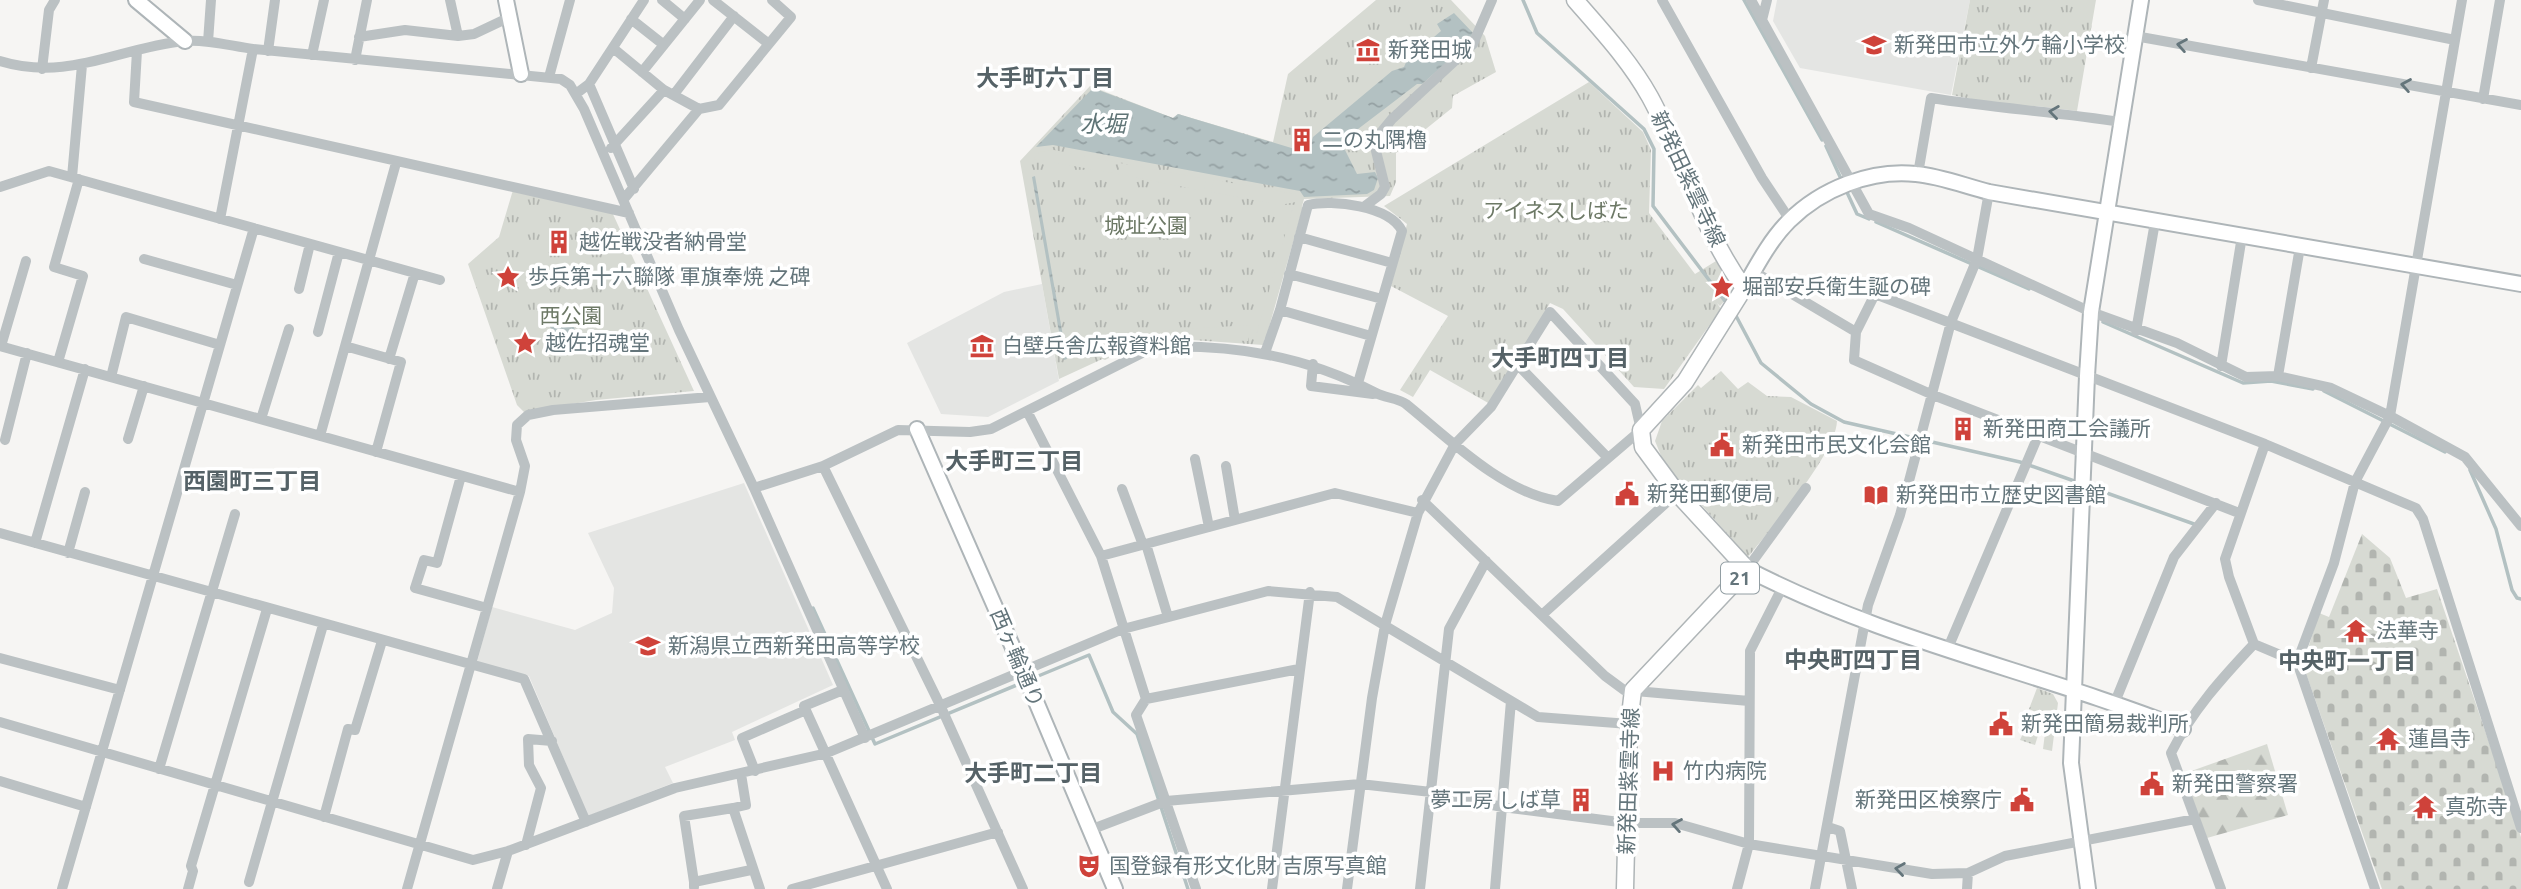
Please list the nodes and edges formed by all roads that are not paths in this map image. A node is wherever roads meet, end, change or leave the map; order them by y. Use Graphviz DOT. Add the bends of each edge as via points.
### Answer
graph roads {
  1 [pos="55,0"];
  2 [pos="135,0"];
  3 [pos="211,0"];
  4 [pos="275,0"];
  5 [pos="324,0"];
  6 [pos="367,0"];
  7 [pos="450,0"];
  8 [pos="506,0"];
  9 [pos="570,0"];
  10 [pos="644,0"];
  11 [pos="662,0"];
  12 [pos="700,0"];
  13 [pos="713,0"];
  14 [pos="772,0"];
  15 [pos="1492,0"];
  16 [pos="1576,0"];
  17 [pos="1662,0"];
  18 [pos="1751,0"];
  19 [pos="1767,0"];
  20 [pos="2141,0"];
  21 [pos="2258,0"];
  22 [pos="2462,0"];
  23 [pos="2500,0"];
  24 [pos="2323,6"];
  25 [pos="734,16"];
  26 [pos="510,17"];
  27 [pos="631,19"];
  28 [pos="685,19"];
  29 [pos="1762,20"];
  30 [pos="458,36"];
  31 [pos="2135,36"];
  32 [pos="359,37"];
  33 [pos="2455,40"];
  34 [pos="185,41"];
  35 [pos="208,42"];
  36 [pos="769,44"];
  37 [pos="664,45"];
  38 [pos="613,48"];
  39 [pos="253,50"];
  40 [pos="137,51"];
  41 [pos="268,51"];
  42 [pos="312,55"];
  43 [pos="355,60"];
  44 [pos="0,61"];
  45 [pos="82,65"];
  46 [pos="2311,68"];
  47 [pos="42,69"];
  48 [pos="642,72"];
  49 [pos="520,74"];
  50 [pos="549,77"];
  51 [pos="589,85"];
  52 [pos="670,92"];
  53 [pos="2446,92"];
  54 [pos="577,93"];
  55 [pos="2483,99"];
  56 [pos="2521,105"];
  57 [pos="699,109"];
  58 [pos="2121,122"];
  59 [pos="236,127"];
  60 [pos="616,146"];
  61 [pos="603,152"];
  62 [pos="396,163"];
  63 [pos="1918,174"];
  64 [pos="76,178"];
  65 [pos="1852,181"];
  66 [pos="0,187"];
  67 [pos="635,189"];
  68 [pos="1989,192"];
  69 [pos="623,200"];
  70 [pos="1365,206"];
  71 [pos="629,213"];
  72 [pos="2106,214"];
  73 [pos="220,219"];
  74 [pos="1790,219"];
  75 [pos="2155,222"];
  76 [pos="254,228"];
  77 [pos="2242,236"];
  78 [pos="1299,237"];
  79 [pos="310,244"];
  80 [pos="2300,247"];
  81 [pos="339,252"];
  82 [pos="144,259"];
  83 [pos="1977,259"];
  84 [pos="369,260"];
  85 [pos="26,261"];
  86 [pos="1392,263"];
  87 [pos="2416,266"];
  88 [pos="1753,271"];
  89 [pos="415,273"];
  90 [pos="1289,274"];
  91 [pos="439,280"];
  92 [pos="2521,284"];
  93 [pos="237,285"];
  94 [pos="299,289"];
  95 [pos="1744,289"];
  96 [pos="1382,299"];
  97 [pos="1280,310"];
  98 [pos="2091,312"];
  99 [pos="1951,322"];
  100 [pos="289,329"];
  101 [pos="2136,331"];
  102 [pos="318,332"];
  103 [pos="1856,332"];
  104 [pos="1371,336"];
  105 [pos="220,345"];
  106 [pos="0,346"];
  107 [pos="345,346"];
  108 [pos="27,353"];
  109 [pos="1265,353"];
  110 [pos="389,359"];
  111 [pos="58,362"];
  112 [pos="1313,364"];
  113 [pos="1517,364"];
  114 [pos="2221,366"];
  115 [pos="85,369"];
  116 [pos="2087,376"];
  117 [pos="2278,376"];
  118 [pos="111,377"];
  119 [pos="1358,383"];
  120 [pos="144,386"];
  121 [pos="1933,395"];
  122 [pos="1381,396"];
  123 [pos="710,397"];
  124 [pos="203,403"];
  125 [pos="1028,413"];
  126 [pos="2390,416"];
  127 [pos="261,419"];
  128 [pos="917,429"];
  129 [pos="1641,429"];
  130 [pos="320,436"];
  131 [pos="2038,436"];
  132 [pos="128,439"];
  133 [pos="5,440"];
  134 [pos="1455,444"];
  135 [pos="2265,444"];
  136 [pos="376,452"];
  137 [pos="2086,453"];
  138 [pos="1608,458"];
  139 [pos="1195,459"];
  140 [pos="823,466"];
  141 [pos="1226,466"];
  142 [pos="461,476"];
  143 [pos="2355,482"];
  144 [pos="754,488"];
  145 [pos="1806,488"];
  146 [pos="1122,489"];
  147 [pos="85,492"];
  148 [pos="520,492"];
  149 [pos="1677,493"];
  150 [pos="1422,500"];
  151 [pos="2216,503"];
  152 [pos="1418,513"];
  153 [pos="2239,513"];
  154 [pos="235,514"];
  155 [pos="1235,520"];
  156 [pos="2521,526"];
  157 [pos="1209,527"];
  158 [pos="0,533"];
  159 [pos="35,543"];
  160 [pos="1145,544"];
  161 [pos="68,552"];
  162 [pos="1101,556"];
  163 [pos="1486,561"];
  164 [pos="1747,569"];
  165 [pos="153,576"];
  166 [pos="1783,586"];
  167 [pos="1310,592"];
  168 [pos="213,594"];
  169 [pos="487,608"];
  170 [pos="267,609"];
  171 [pos="1543,614"];
  172 [pos="1168,617"];
  173 [pos="1865,622"];
  174 [pos="323,625"];
  175 [pos="1385,625"];
  176 [pos="1123,629"];
  177 [pos="382,641"];
  178 [pos="2254,644"];
  179 [pos="1948,648"];
  180 [pos="0,658"];
  181 [pos="1446,662"];
  182 [pos="2297,662"];
  183 [pos="469,666"];
  184 [pos="1299,669"];
  185 [pos="1024,673"];
  186 [pos="120,690"];
  187 [pos="843,690"];
  188 [pos="1633,690"];
  189 [pos="2073,690"];
  190 [pos="1146,699"];
  191 [pos="1511,701"];
  192 [pos="1749,701"];
  193 [pos="2115,702"];
  194 [pos="941,707"];
  195 [pos="806,709"];
  196 [pos="0,722"];
  197 [pos="1629,724"];
  198 [pos="2183,729"];
  199 [pos="864,738"];
  200 [pos="552,741"];
  201 [pos="102,751"];
  202 [pos="827,753"];
  203 [pos="159,769"];
  204 [pos="755,771"];
  205 [pos="741,774"];
  206 [pos="0,781"];
  207 [pos="1360,784"];
  208 [pos="215,786"];
  209 [pos="1284,790"];
  210 [pos="1432,792"];
  211 [pos="1166,801"];
  212 [pos="272,802"];
  213 [pos="86,807"];
  214 [pos="733,807"];
  215 [pos="1502,807"];
  216 [pos="324,817"];
  217 [pos="2195,819"];
  218 [pos="586,822"];
  219 [pos="1627,823"];
  220 [pos="1828,827"];
  221 [pos="2521,828"];
  222 [pos="1090,830"];
  223 [pos="998,832"];
  224 [pos="2081,841"];
  225 [pos="1749,844"];
  226 [pos="526,845"];
  227 [pos="419,846"];
  228 [pos="508,851"];
  229 [pos="1823,857"];
  230 [pos="1845,862"];
  231 [pos="876,864"];
  232 [pos="751,870"];
  233 [pos="1968,873"];
  234 [pos="249,882"];
  235 [pos="694,886"];
  236 [pos="62,889"];
  237 [pos="188,889"];
  238 [pos="407,889"];
  239 [pos="497,889"];
  240 [pos="760,889"];
  241 [pos="792,889"];
  242 [pos="887,889"];
  243 [pos="1023,889"];
  244 [pos="1115,889"];
  245 [pos="1196,889"];
  246 [pos="1272,889"];
  247 [pos="1347,889"];
  248 [pos="1420,889"];
  249 [pos="1495,889"];
  250 [pos="1625,889"];
  251 [pos="1737,889"];
  252 [pos="1815,889"];
  253 [pos="1852,889"];
  254 [pos="1967,889"];
  255 [pos="2088,889"];
  256 [pos="2221,889"];
  257 [pos="2375,889"];
  1 -- 47 [label="street" via="49,10"];
  2 -- 34 [label="street"];
  3 -- 35 [label="street"];
  4 -- 41 [label="street"];
  5 -- 42 [label="street"];
  6 -- 32 [label="street"];
  7 -- 30 [label="street"];
  8 -- 26 [label="street"];
  9 -- 50 [label="street"];
  10 -- 27 [label="street"];
  11 -- 28 [label="street"];
  12 -- 28 [label="street"];
  13 -- 25 [label="street"];
  14 -- 36 [label="street" via="791,17"];
  15 -- 70 [label="street" via="1473,44 1378,136 1376,151 1385,187"];
  16 -- 95 [label="main road, 新発田紫雲寺線" via="1629,63 1650,97 1700,214"];
  17 -- 74 [label="street"];
  18 -- 29 [label="street"];
  19 -- 29 [label="street"];
  20 -- 31 [label="street"];
  21 -- 24 [label="street"];
  22 -- 33 [label="street"];
  23 -- 55 [label="street"];
  24 -- 33 [label="street"];
  24 -- 46 [label="street"];
  25 -- 36 [label="street"];
  25 -- 52 [label="street"];
  26 -- 30 [label="street" via="474,34"];
  26 -- 49 [label="street"];
  27 -- 37 [label="street"];
  27 -- 38 [label="street"];
  28 -- 37 [label="street"];
  29 -- 65 [label="street"];
  30 -- 32 [label="street" via="405,30"];
  46 -- 31 [label="street, one-way"];
  31 -- 58 [label="street"];
  32 -- 43 [label="street"];
  33 -- 53 [label="street"];
  34 -- 35 [label="street"];
  34 -- 40 [label="street"];
  35 -- 39 [label="street"];
  36 -- 57 [label="street" via="719,105"];
  37 -- 48 [label="street"];
  38 -- 48 [label="street"];
  38 -- 51 [label="street"];
  39 -- 41 [label="street"];
  39 -- 59 [label="street"];
  40 -- 45 [label="street"];
  40 -- 59 [label="street" via="134,102"];
  41 -- 42 [label="street"];
  42 -- 43 [label="street"];
  43 -- 49 [label="street"];
  44 -- 47 [label="street"];
  45 -- 47 [label="street"];
  45 -- 64 [label="street"];
  53 -- 46 [label="street, one-way"];
  48 -- 52 [label="street"];
  49 -- 50 [label="street"];
  50 -- 54 [label="street"];
  51 -- 54 [label="street"];
  51 -- 60 [label="street"];
  52 -- 57 [label="street"];
  52 -- 60 [label="street"];
  53 -- 55 [label="street"];
  53 -- 87 [label="street"];
  54 -- 61 [label="street"];
  55 -- 56 [label="street"];
  57 -- 67 [label="street"];
  58 -- 63 [label="street, one-way" via="1931,98"];
  58 -- 72 [label="street"];
  59 -- 62 [label="street"];
  59 -- 73 [label="street"];
  60 -- 61 [label="street"];
  60 -- 67 [label="street"];
  61 -- 69 [label="street"];
  62 -- 71 [label="street"];
  62 -- 84 [label="street"];
  63 -- 65 [label="street" via="1886,172"];
  63 -- 68 [label="street"];
  64 -- 66 [label="street" via="49,171"];
  64 -- 73 [label="street"];
  64 -- 111 [label="street" via="54,267 83,276"];
  65 -- 74 [label="street"];
  65 -- 83 [label="street" via="1869,214"];
  67 -- 69 [label="street"];
  68 -- 72 [label="street"];
  68 -- 83 [label="street"];
  69 -- 71 [label="street"];
  70 -- 78 [label="street" via="1308,205"];
  70 -- 86 [label="street" via="1402,231"];
  71 -- 123 [label="street"];
  72 -- 75 [label="street"];
  72 -- 98 [label="street"];
  73 -- 76 [label="street"];
  74 -- 88 [label="street"];
  75 -- 77 [label="street"];
  75 -- 101 [label="street"];
  76 -- 79 [label="street"];
  76 -- 93 [label="street"];
  77 -- 80 [label="street"];
  77 -- 114 [label="street"];
  78 -- 86 [label="street"];
  78 -- 90 [label="street"];
  79 -- 81 [label="street"];
  79 -- 94 [label="street"];
  80 -- 87 [label="street"];
  80 -- 117 [label="street"];
  81 -- 84 [label="street"];
  81 -- 102 [label="street"];
  82 -- 93 [label="street"];
  83 -- 98 [label="street"];
  83 -- 99 [label="street"];
  84 -- 89 [label="street"];
  84 -- 107 [label="street"];
  85 -- 106 [label="street"];
  86 -- 96 [label="street"];
  87 -- 92 [label="street"];
  87 -- 126 [label="street"];
  88 -- 95 [label="street"];
  88 -- 103 [label="street"];
  89 -- 91 [label="street"];
  89 -- 110 [label="street"];
  90 -- 96 [label="street"];
  90 -- 97 [label="street"];
  93 -- 105 [label="street"];
  95 -- 129 [label="main road" via="1685,382"];
  96 -- 104 [label="street"];
  97 -- 104 [label="street"];
  97 -- 109 [label="street"];
  98 -- 101 [label="street"];
  98 -- 116 [label="street"];
  99 -- 103 [label="street" via="1875,294"];
  99 -- 116 [label="street"];
  99 -- 121 [label="street"];
  100 -- 127 [label="street"];
  101 -- 114 [label="street" via="2177,344"];
  103 -- 121 [label="street" via="1854,360"];
  104 -- 119 [label="street"];
  105 -- 118 [label="street" via="126,317"];
  105 -- 124 [label="street"];
  106 -- 108 [label="street"];
  107 -- 110 [label="street"];
  107 -- 130 [label="street"];
  108 -- 111 [label="street"];
  108 -- 133 [label="street"];
  109 -- 112 [label="street"];
  109 -- 125 [label="street" via="1154,346"];
  110 -- 136 [label="street" via="401,362"];
  111 -- 115 [label="street"];
  112 -- 119 [label="street"];
  112 -- 122 [label="street" via="1311,386"];
  113 -- 129 [label="street" via="1550,312 1635,404"];
  113 -- 134 [label="street" via="1491,407"];
  113 -- 138 [label="street"];
  114 -- 117 [label="street" via="2246,377"];
  115 -- 118 [label="street"];
  115 -- 159 [label="street"];
  116 -- 135 [label="street"];
  116 -- 137 [label="street"];
  117 -- 126 [label="street" via="2331,388"];
  118 -- 120 [label="street"];
  119 -- 122 [label="street"];
  120 -- 124 [label="street"];
  120 -- 132 [label="street"];
  121 -- 131 [label="street"];
  121 -- 173 [label="street"];
  122 -- 134 [label="street" via="1404,403"];
  123 -- 144 [label="street"];
  123 -- 148 [label="street" via="582,406 528,415 515,431 525,466"];
  124 -- 127 [label="street"];
  124 -- 165 [label="street"];
  125 -- 128 [label="street" via="991,429"];
  125 -- 162 [label="street"];
  126 -- 143 [label="street"];
  126 -- 156 [label="street" via="2465,457"];
  127 -- 130 [label="street"];
  128 -- 140 [label="street" via="898,430"];
  128 -- 185 [label="street, 西ヶ輪通り"];
  129 -- 138 [label="street"];
  129 -- 149 [label="main road, 21" via="1643,447"];
  130 -- 136 [label="street"];
  131 -- 137 [label="street"];
  131 -- 179 [label="street"];
  134 -- 138 [label="street" via="1525,493 1558,501"];
  134 -- 150 [label="street"];
  135 -- 143 [label="street"];
  135 -- 153 [label="street"];
  136 -- 142 [label="street"];
  137 -- 151 [label="street"];
  137 -- 189 [label="street"];
  139 -- 157 [label="street"];
  140 -- 144 [label="street"];
  140 -- 194 [label="street"];
  141 -- 155 [label="street"];
  142 -- 148 [label="street"];
  142 -- 169 [label="street" via="437,563 424,560 415,588"];
  143 -- 182 [label="street" via="2334,563"];
  143 -- 221 [label="street" via="2416,508 2423,519"];
  144 -- 187 [label="street"];
  145 -- 164 [label="street"];
  146 -- 160 [label="street"];
  147 -- 161 [label="street"];
  148 -- 169 [label="street"];
  149 -- 164 [label="main road, 21"];
  149 -- 171 [label="street"];
  150 -- 152 [label="street"];
  150 -- 163 [label="street"];
  151 -- 153 [label="street"];
  151 -- 193 [label="street" via="2174,557"];
  152 -- 155 [label="street" via="1335,494"];
  152 -- 175 [label="street"];
  153 -- 178 [label="street" via="2225,559"];
  154 -- 168 [label="street"];
  155 -- 157 [label="street"];
  157 -- 160 [label="street"];
  158 -- 159 [label="street"];
  159 -- 161 [label="street"];
  160 -- 162 [label="street"];
  160 -- 172 [label="street"];
  161 -- 165 [label="street"];
  162 -- 176 [label="street"];
  163 -- 171 [label="street"];
  163 -- 181 [label="street" via="1449,629"];
  164 -- 166 [label="street"];
  164 -- 188 [label="main road, 新発田紫雲寺線 / 21"];
  165 -- 168 [label="street"];
  165 -- 186 [label="street"];
  166 -- 173 [label="street"];
  166 -- 192 [label="street" via="1750,651"];
  167 -- 172 [label="street" via="1268,591"];
  167 -- 175 [label="street" via="1337,597"];
  167 -- 184 [label="street"];
  168 -- 170 [label="street"];
  168 -- 203 [label="street"];
  169 -- 183 [label="street"];
  170 -- 174 [label="street"];
  170 -- 208 [label="street"];
  171 -- 188 [label="street" via="1605,677"];
  172 -- 176 [label="street"];
  173 -- 179 [label="street"];
  173 -- 220 [label="street"];
  174 -- 177 [label="street"];
  174 -- 212 [label="street"];
  175 -- 181 [label="street"];
  175 -- 207 [label="street"];
  176 -- 185 [label="street"];
  176 -- 190 [label="street"];
  177 -- 183 [label="street"];
  177 -- 216 [label="street" via="355,730 348,729"];
  178 -- 182 [label="street"];
  178 -- 198 [label="street"];
  179 -- 189 [label="street"];
  180 -- 186 [label="street"];
  181 -- 191 [label="street"];
  181 -- 210 [label="street"];
  182 -- 257 [label="street"];
  183 -- 200 [label="street" via="524,679"];
  183 -- 227 [label="street"];
  184 -- 190 [label="street"];
  184 -- 209 [label="street"];
  185 -- 194 [label="street"];
  185 -- 222 [label="street, 西ヶ輪通り"];
  186 -- 201 [label="street"];
  187 -- 195 [label="street" via="804,706"];
  187 -- 199 [label="street"];
  188 -- 192 [label="street"];
  188 -- 197 [label="main road, 新発田紫雲寺線"];
  189 -- 193 [label="street"];
  189 -- 224 [label="street" via="2071,762"];
  190 -- 211 [label="street" via="1136,715"];
  191 -- 197 [label="street" via="1538,717"];
  191 -- 215 [label="street"];
  192 -- 225 [label="street"];
  193 -- 198 [label="street"];
  194 -- 199 [label="street"];
  194 -- 223 [label="street"];
  195 -- 202 [label="street"];
  195 -- 204 [label="street" via="742,738"];
  196 -- 201 [label="street"];
  197 -- 219 [label="main road, 新発田紫雲寺線"];
  198 -- 217 [label="street" via="2171,753"];
  199 -- 202 [label="street"];
  200 -- 218 [label="street"];
  200 -- 226 [label="street" via="528,739 529,765 541,788"];
  201 -- 203 [label="street"];
  201 -- 213 [label="street"];
  202 -- 204 [label="street"];
  202 -- 231 [label="street"];
  203 -- 208 [label="street"];
  204 -- 205 [label="street"];
  205 -- 214 [label="street" via="746,806"];
  205 -- 218 [label="street" via="675,788"];
  206 -- 213 [label="street"];
  207 -- 209 [label="street"];
  207 -- 210 [label="street"];
  207 -- 247 [label="street"];
  208 -- 212 [label="street"];
  208 -- 237 [label="street"];
  209 -- 211 [label="street"];
  209 -- 246 [label="street"];
  210 -- 215 [label="street"];
  210 -- 248 [label="street"];
  211 -- 222 [label="street"];
  211 -- 245 [label="street"];
  212 -- 216 [label="street"];
  212 -- 234 [label="street"];
  213 -- 236 [label="street"];
  214 -- 232 [label="street"];
  214 -- 235 [label="street" via="684,816"];
  215 -- 219 [label="street"];
  215 -- 249 [label="street"];
  216 -- 227 [label="street"];
  217 -- 224 [label="street"];
  217 -- 256 [label="street"];
  218 -- 226 [label="street"];
  225 -- 219 [label="street, one-way" via="1675,823"];
  219 -- 250 [label="main road, 新発田紫雲寺線"];
  220 -- 229 [label="street"];
  220 -- 230 [label="street" via="1840,831"];
  222 -- 244 [label="street, 西ヶ輪通り"];
  223 -- 231 [label="street"];
  223 -- 243 [label="street"];
  224 -- 233 [label="street" via="2005,856"];
  224 -- 255 [label="street"];
  225 -- 229 [label="street"];
  225 -- 251 [label="street"];
  226 -- 228 [label="street"];
  227 -- 228 [label="street" via="473,860"];
  227 -- 238 [label="street"];
  228 -- 239 [label="street"];
  229 -- 230 [label="street"];
  229 -- 252 [label="street"];
  233 -- 230 [label="street, one-way" via="1932,874"];
  230 -- 253 [label="street"];
  231 -- 241 [label="street"];
  231 -- 242 [label="street"];
  232 -- 235 [label="street"];
  232 -- 240 [label="street"];
  233 -- 254 [label="street"];
}
